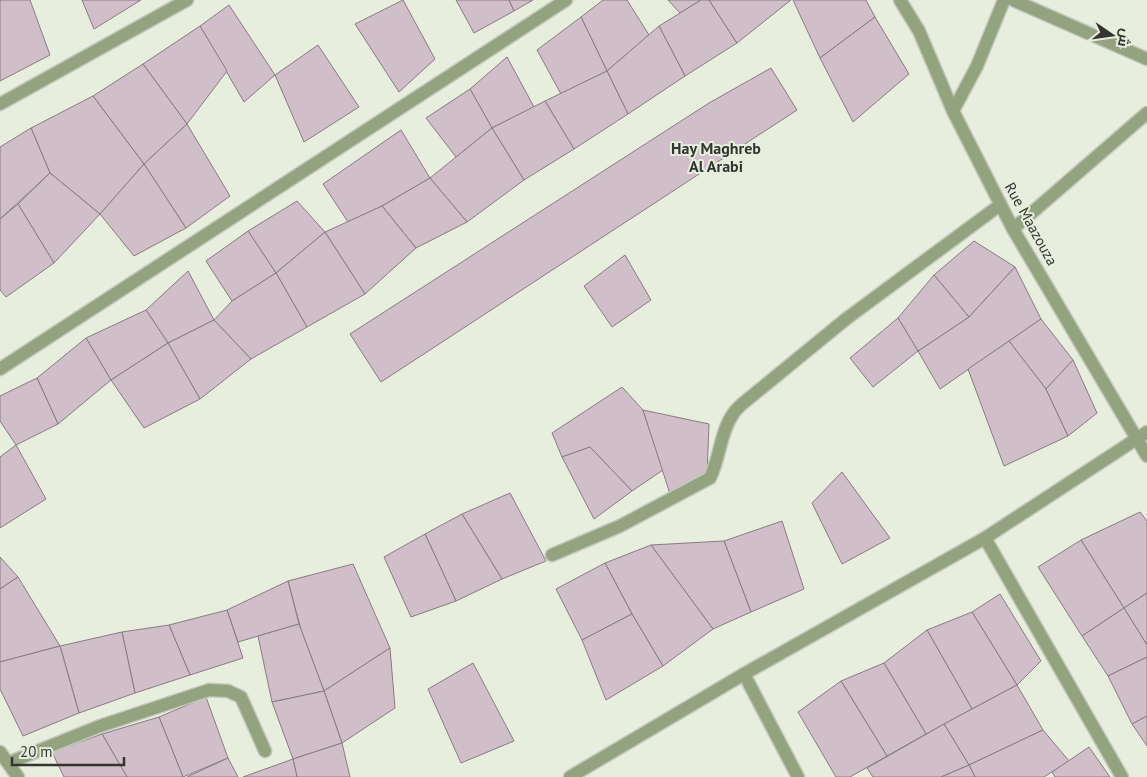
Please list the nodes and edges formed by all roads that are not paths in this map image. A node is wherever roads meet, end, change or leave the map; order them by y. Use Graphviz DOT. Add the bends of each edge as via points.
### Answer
graph roads {
  1 [pos="188,0"];
  2 [pos="566,0"];
  3 [pos="900,0"];
  4 [pos="1004,0"];
  5 [pos="1013,0"];
  6 [pos="1147,59"];
  7 [pos="0,104"];
  8 [pos="953,111"];
  9 [pos="1147,113"];
  10 [pos="1000,205"];
  11 [pos="1013,228"];
  12 [pos="0,368"];
  13 [pos="1141,435"];
  14 [pos="1147,456"];
  15 [pos="985,538"];
  16 [pos="552,555"];
  17 [pos="744,674"];
  18 [pos="266,751"];
  19 [pos="0,752"];
  20 [pos="8,763"];
  21 [pos="18,777"];
  22 [pos="570,777"];
  23 [pos="798,777"];
  24 [pos="1122,777"];
  1 -- 7 [label="street"];
  2 -- 12 [label="street"];
  3 -- 8 [label="street, Rue Maazouza" via="918,31"];
  4 -- 8 [label="street" via="978,66"];
  5 -- 6 [label="street"];
  8 -- 10 [label="street, Rue Maazouza"];
  9 -- 11 [label="street"];
  10 -- 11 [label="street, Rue Maazouza"];
  10 -- 16 [label="street" via="846,319 746,400 732,414 710,478 620,526"];
  11 -- 13 [label="street, Rue Maazouza"];
  13 -- 14 [label="street, Rue Maazouza"];
  13 -- 15 [label="street"];
  15 -- 17 [label="street"];
  15 -- 24 [label="street"];
  17 -- 22 [label="street"];
  17 -- 23 [label="street"];
  18 -- 20 [label="street" via="241,697 228,691 209,690 100,726"];
  19 -- 20 [label="street"];
  20 -- 21 [label="street"];
}
